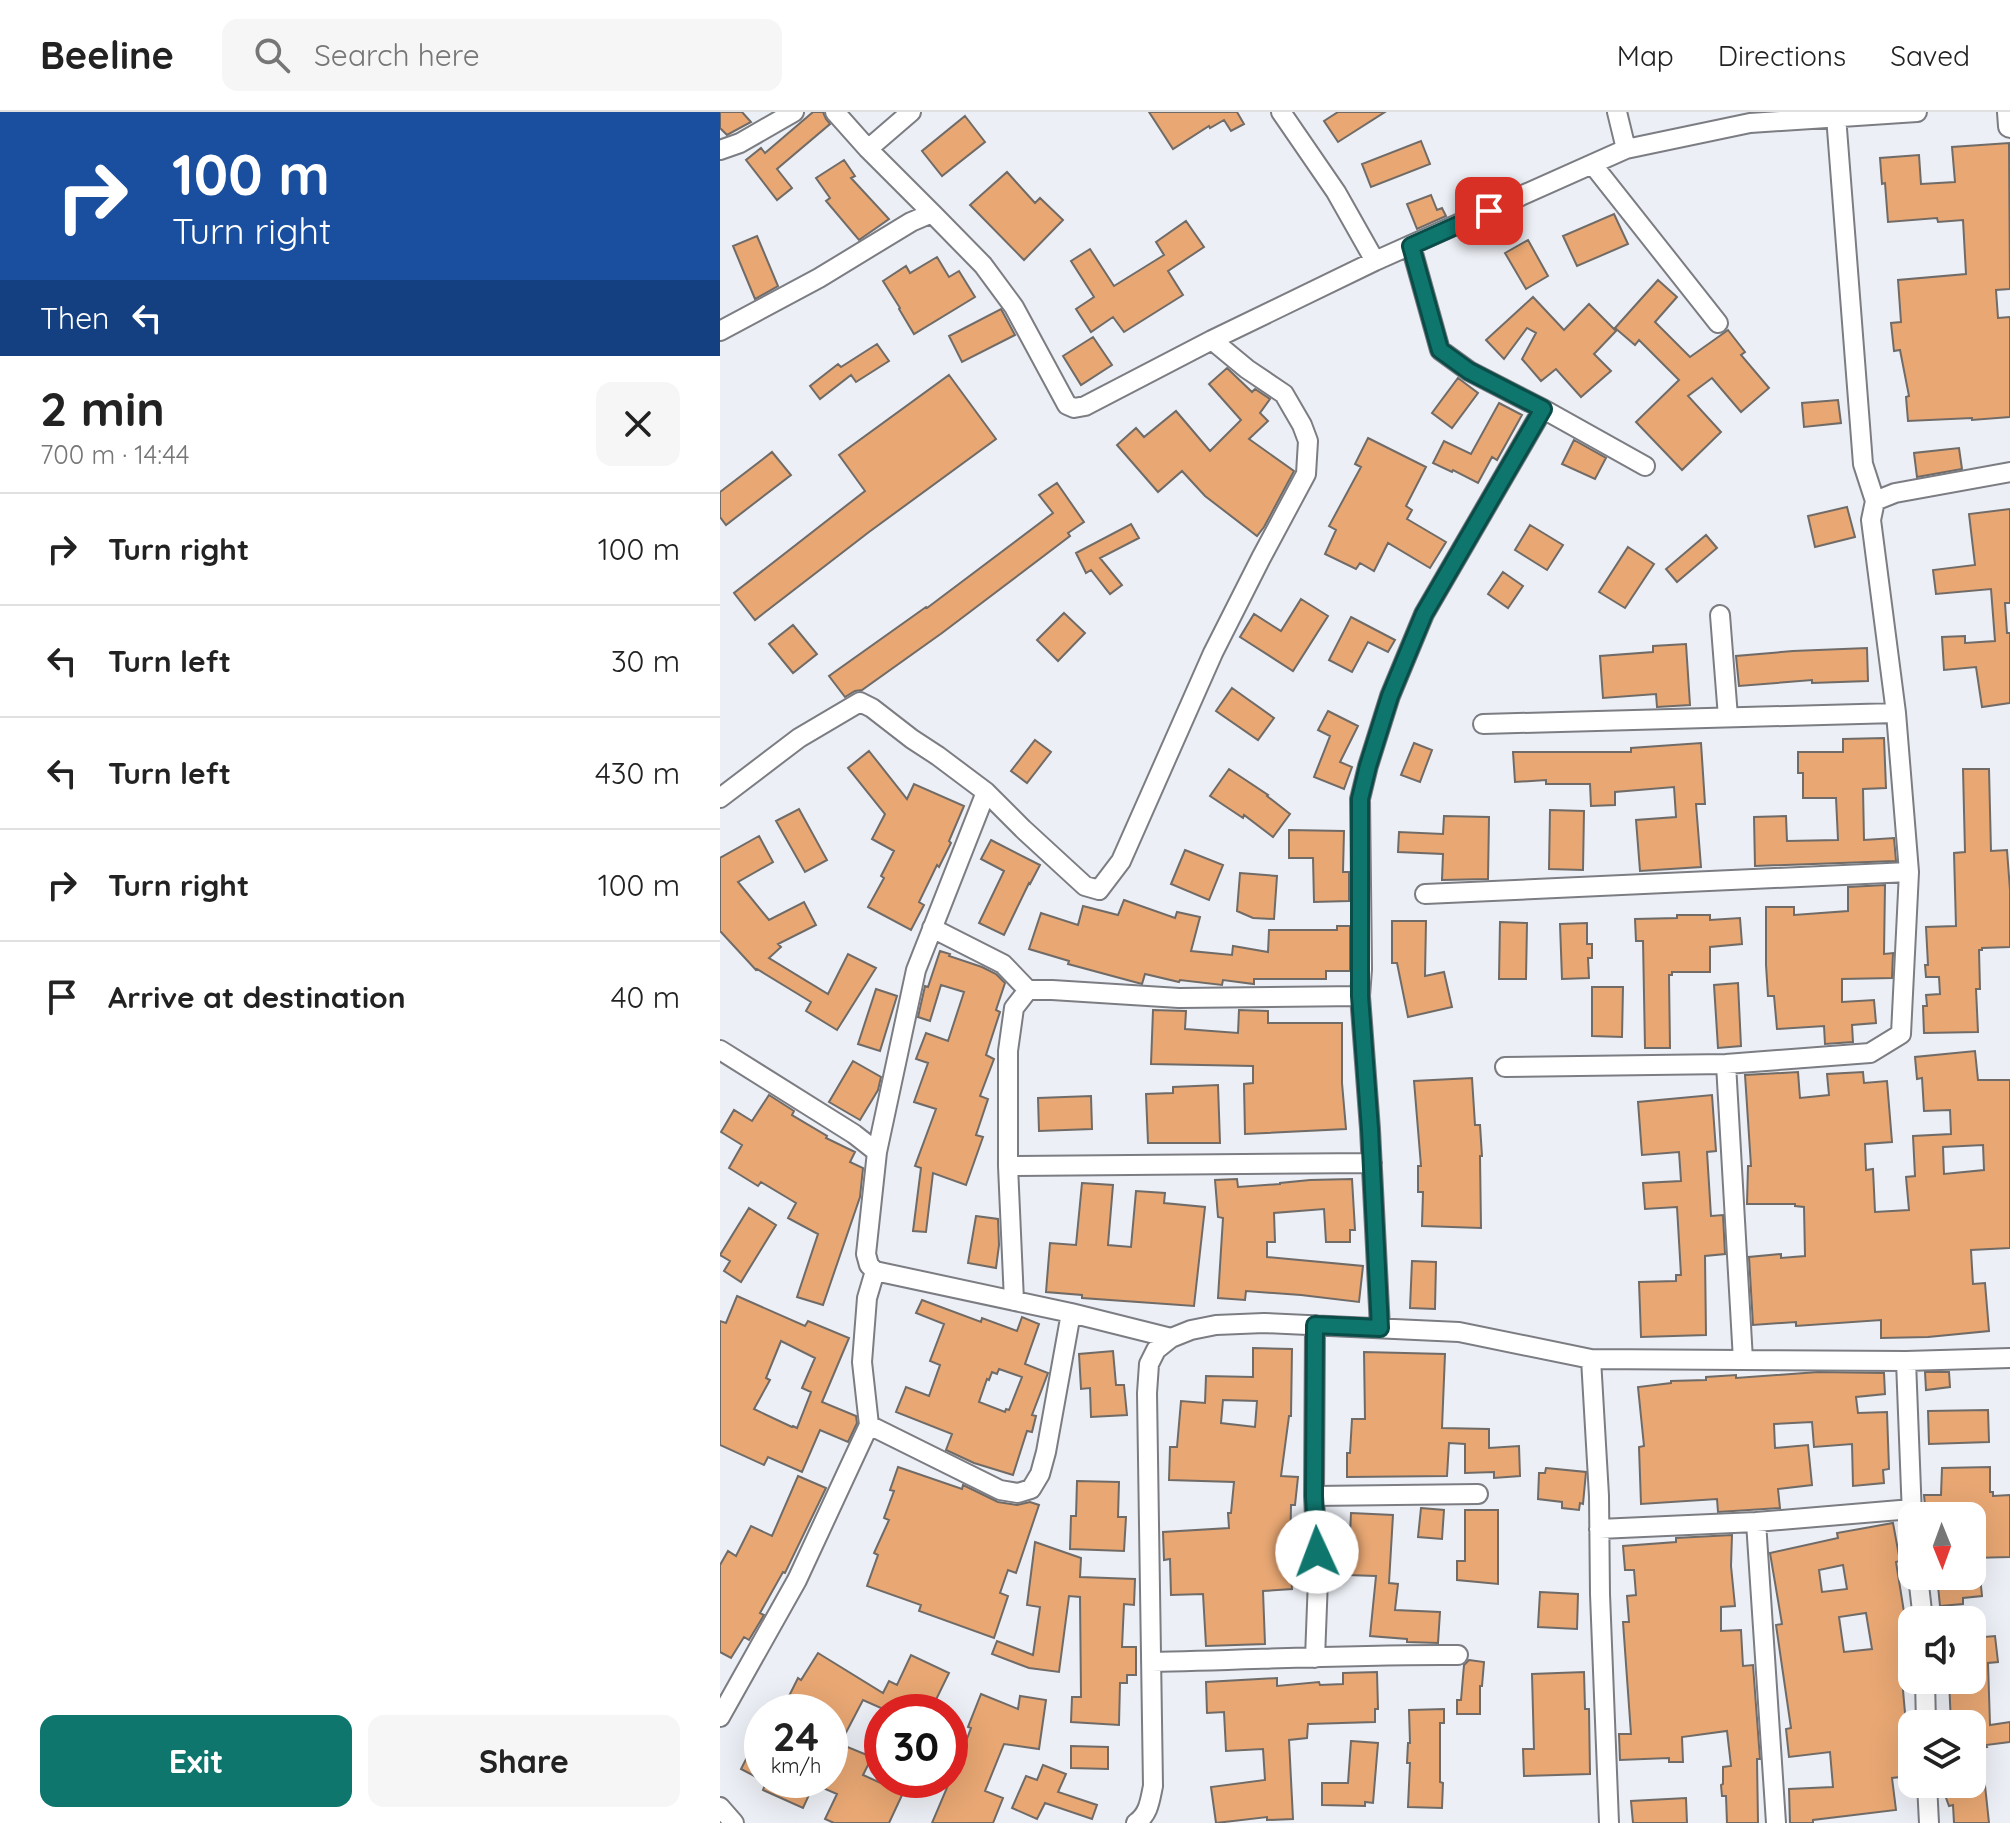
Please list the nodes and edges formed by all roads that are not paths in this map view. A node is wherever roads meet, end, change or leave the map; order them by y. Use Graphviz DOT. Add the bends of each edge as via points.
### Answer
graph roads {
  1 [pos="794,112"];
  2 [pos="835,112"];
  3 [pos="911,112"];
  4 [pos="1281,112"];
  5 [pos="1617,112"];
  6 [pos="1917,112"];
  7 [pos="2009,112"];
  8 [pos="1836,116"];
  9 [pos="2010,126"];
  10 [pos="868,149"];
  11 [pos="1626,149"];
  12 [pos="720,150"];
  13 [pos="1593,165"];
  14 [pos="932,213"];
  15 [pos="1411,246"];
  16 [pos="1375,261"];
  17 [pos="1718,323"];
  18 [pos="720,331"];
  19 [pos="1212,340"];
  20 [pos="1543,409"];
  21 [pos="1645,466"];
  22 [pos="2010,472"];
  23 [pos="1875,501"];
  24 [pos="1720,615"];
  25 [pos="1896,713"];
  26 [pos="1728,717"];
  27 [pos="1483,724"];
  28 [pos="986,792"];
  29 [pos="720,798"];
  30 [pos="1909,872"];
  31 [pos="1425,894"];
  32 [pos="932,928"];
  33 [pos="1028,990"];
  34 [pos="1360,996"];
  35 [pos="720,1050"];
  36 [pos="1726,1064"];
  37 [pos="1505,1067"];
  38 [pos="877,1152"];
  39 [pos="1372,1163"];
  40 [pos="1008,1166"];
  41 [pos="875,1271"];
  42 [pos="1014,1301"];
  43 [pos="1071,1313"];
  44 [pos="1315,1325"];
  45 [pos="1380,1328"];
  46 [pos="1171,1338"];
  47 [pos="2010,1358"];
  48 [pos="1591,1359"];
  49 [pos="1743,1360"];
  50 [pos="1906,1361"];
  51 [pos="869,1425"];
  52 [pos="1478,1494"];
  53 [pos="1314,1496"];
  54 [pos="1912,1502"];
  55 [pos="1898,1513"];
  56 [pos="1756,1522"];
  57 [pos="1599,1529"];
  58 [pos="1458,1655"];
  59 [pos="1315,1658"];
  60 [pos="1151,1662"];
  61 [pos="720,1717"];
  62 [pos="1928,1798"];
  63 [pos="720,1807"];
  64 [pos="734,1823"];
  65 [pos="1136,1823"];
  66 [pos="1609,1823"];
  67 [pos="1776,1823"];
  68 [pos="1929,1823"];
  1 -- 12 [label="street"];
  2 -- 10 [label="street"];
  3 -- 10 [label="street"];
  4 -- 16 [label="street"];
  5 -- 11 [label="street"];
  6 -- 8 [label="street"];
  7 -- 9 [label="street"];
  8 -- 11 [label="street" via="1750,123"];
  8 -- 23 [label="street" via="1863,464"];
  10 -- 14 [label="street"];
  11 -- 13 [label="street"];
  13 -- 15 [label="street"];
  13 -- 17 [label="street"];
  14 -- 18 [label="street"];
  14 -- 19 [label="street" via="1014,307 1067,405 1085,406"];
  15 -- 16 [label="street"];
  15 -- 20 [label="street" via="1440,350"];
  16 -- 19 [label="street"];
  19 -- 28 [label="street" via="1284,394 1308,441 1306,474 1213,653 1121,861 1099,890 1085,886"];
  20 -- 21 [label="street"];
  20 -- 34 [label="street" via="1424,614 1368,766 1360,799"];
  22 -- 23 [label="street"];
  23 -- 25 [label="street" via="1871,520"];
  24 -- 26 [label="street"];
  25 -- 26 [label="street"];
  25 -- 30 [label="street"];
  26 -- 27 [label="street"];
  28 -- 29 [label="street" via="860,702 799,738"];
  28 -- 32 [label="street"];
  30 -- 31 [label="street"];
  30 -- 36 [label="street" via="1901,1034 1870,1053"];
  32 -- 33 [label="street" via="1003,964"];
  32 -- 38 [label="street" via="916,970"];
  33 -- 34 [label="street" via="1179,998"];
  33 -- 40 [label="street" via="1014,1008 1008,1051"];
  34 -- 39 [label="street"];
  35 -- 38 [label="street"];
  36 -- 37 [label="street"];
  36 -- 49 [label="street"];
  38 -- 41 [label="street" via="866,1254"];
  39 -- 40 [label="street"];
  39 -- 45 [label="street"];
  40 -- 42 [label="street"];
  41 -- 42 [label="street"];
  41 -- 51 [label="street" via="867,1298 862,1362"];
  42 -- 43 [label="street"];
  43 -- 46 [label="street"];
  43 -- 51 [label="street" via="1046,1452 1031,1489 1000,1490"];
  44 -- 45 [label="street"];
  44 -- 46 [label="street" via="1216,1325"];
  44 -- 53 [label="street"];
  45 -- 48 [label="street" via="1459,1332"];
  46 -- 60 [label="street" via="1149,1364 1147,1393"];
  47 -- 50 [label="street"];
  48 -- 49 [label="street"];
  48 -- 57 [label="street"];
  49 -- 50 [label="street"];
  50 -- 54 [label="street"];
  51 -- 61 [label="street" via="797,1580"];
  52 -- 53 [label="street"];
  53 -- 59 [label="street"];
  55 -- 56 [label="street"];
  56 -- 57 [label="street"];
  56 -- 67 [label="street"];
  57 -- 66 [label="street"];
  58 -- 59 [label="street"];
  59 -- 60 [label="street"];
  60 -- 65 [label="street" via="1153,1786 1148,1809"];
  62 -- 68 [label="street"];
  63 -- 64 [label="street"];
}
